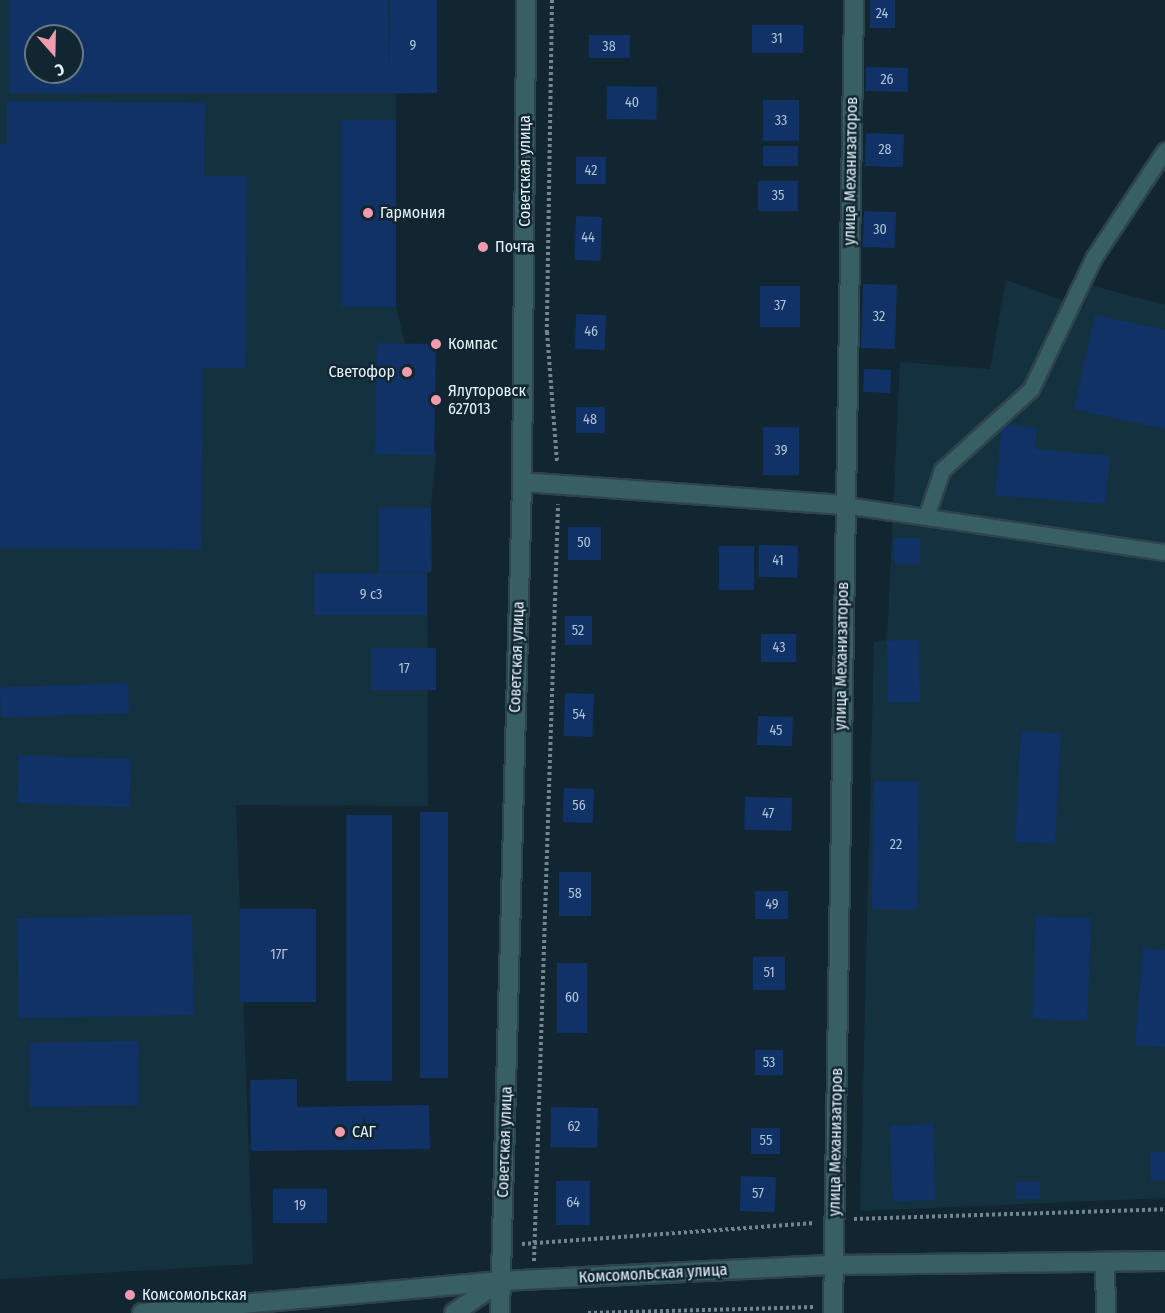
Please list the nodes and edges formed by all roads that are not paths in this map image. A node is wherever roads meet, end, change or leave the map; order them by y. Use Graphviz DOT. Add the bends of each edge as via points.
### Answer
graph roads {
  1 [pos="526,0"];
  2 [pos="854,0"];
  3 [pos="1165,150"];
  4 [pos="522,482"];
  5 [pos="844,505"];
  6 [pos="926,517"];
  7 [pos="1165,552"];
  8 [pos="1165,1261"];
  9 [pos="1105,1262"];
  10 [pos="834,1265"];
  11 [pos="501,1281"];
  12 [pos="833,1310"];
  13 [pos="142,1313"];
  14 [pos="454,1313"];
  15 [pos="500,1313"];
  16 [pos="1106,1313"];
  1 -- 4 [label="street, Советская улица"];
  2 -- 5 [label="street, улица Механизаторов"];
  3 -- 6 [label="lane" via="1094,257 1031,389 942,470"];
  4 -- 5 [label="street"];
  4 -- 11 [label="street, Советская улица"];
  5 -- 6 [label="lane"];
  5 -- 10 [label="street, улица Механизаторов"];
  6 -- 7 [label="lane"];
  8 -- 9 [label="street, Комсомольская улица"];
  9 -- 10 [label="street, Комсомольская улица"];
  9 -- 16 [label="street"];
  10 -- 11 [label="street, Комсомольская улица"];
  10 -- 12 [label="street, улица Механизаторов"];
  11 -- 13 [label="street, Комсомольская улица"];
  11 -- 14 [label="street"];
  11 -- 15 [label="street, Советская улица"];
}
